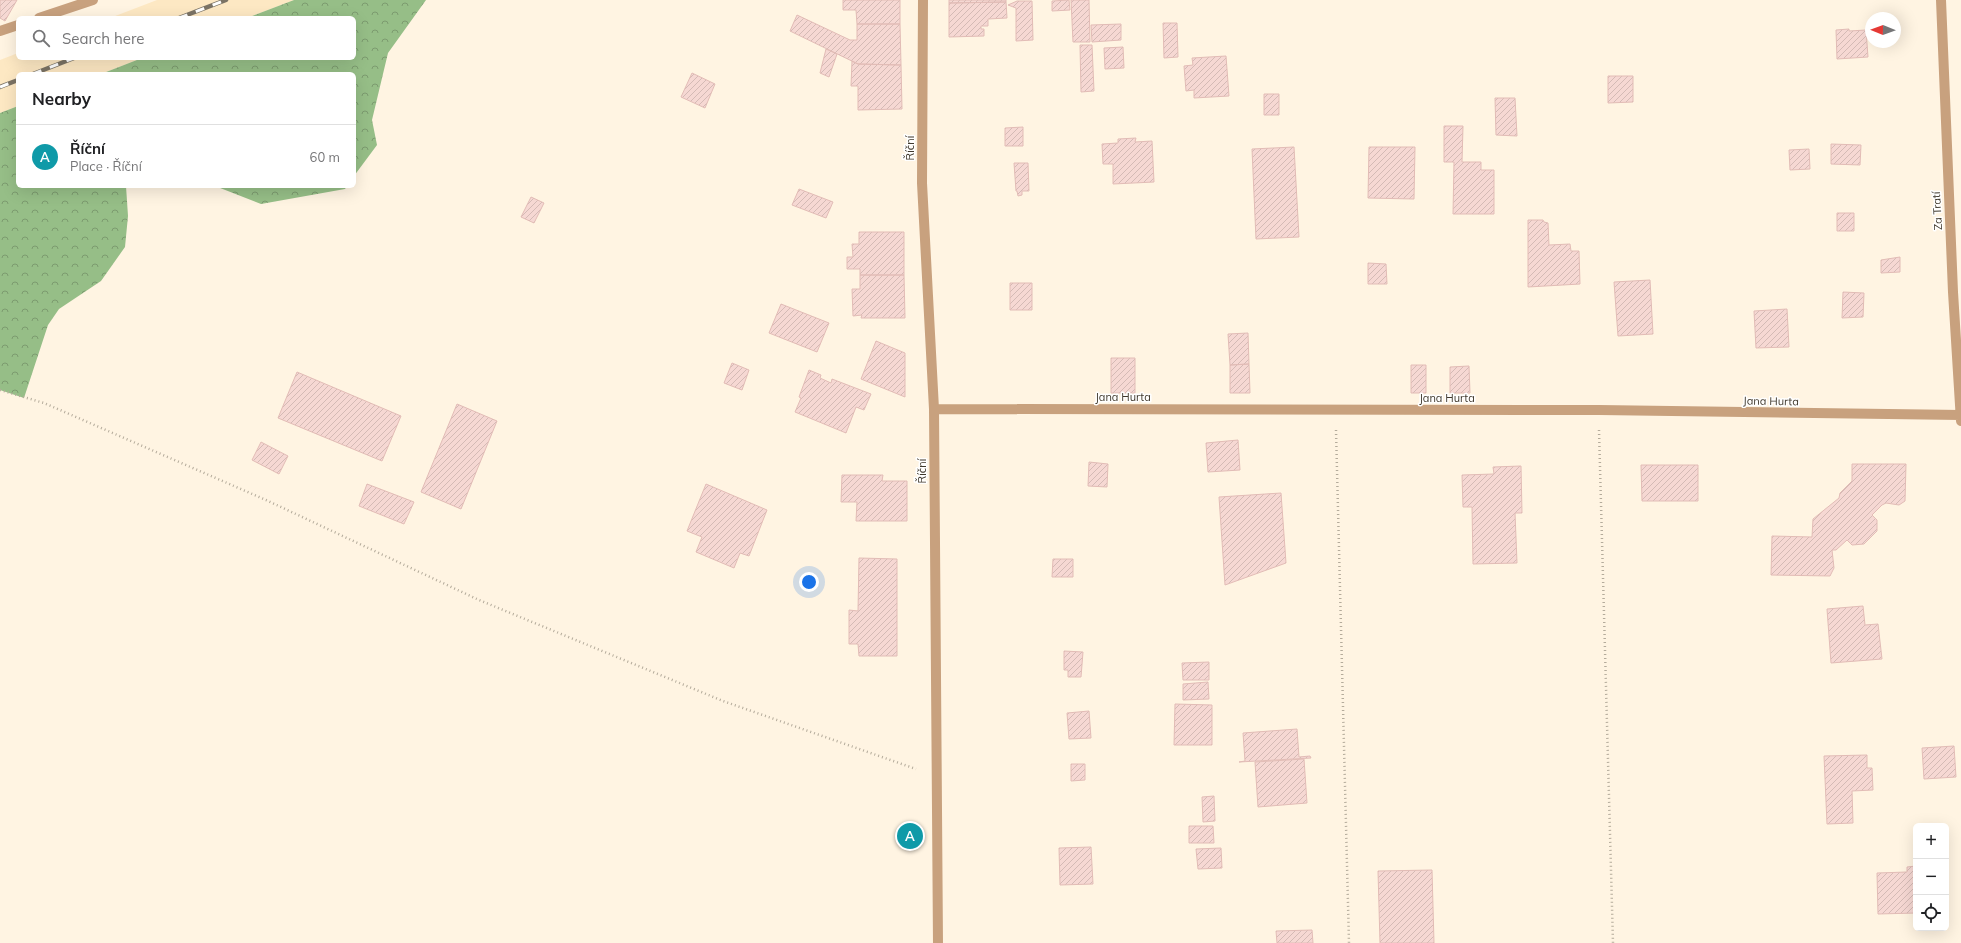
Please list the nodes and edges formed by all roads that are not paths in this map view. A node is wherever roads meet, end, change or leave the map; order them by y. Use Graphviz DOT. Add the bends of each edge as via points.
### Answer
graph roads {
  1 [pos="93,0"];
  2 [pos="923,0"];
  3 [pos="1941,0"];
  4 [pos="44,16"];
  5 [pos="16,26"];
  6 [pos="0,31"];
  7 [pos="934,409"];
  8 [pos="1961,415"];
  9 [pos="1961,421"];
  10 [pos="938,943"];
  1 -- 4 [label="street"];
  2 -- 7 [label="street, Říční" via="922,183"];
  3 -- 8 [label="street, Za Tratí" via="1952,292"];
  5 -- 6 [label="street"];
  7 -- 8 [label="street, Jana Hurta" via="1599,410"];
  7 -- 10 [label="street, Říční"];
  8 -- 9 [label="street, Za Tratí"];
}
